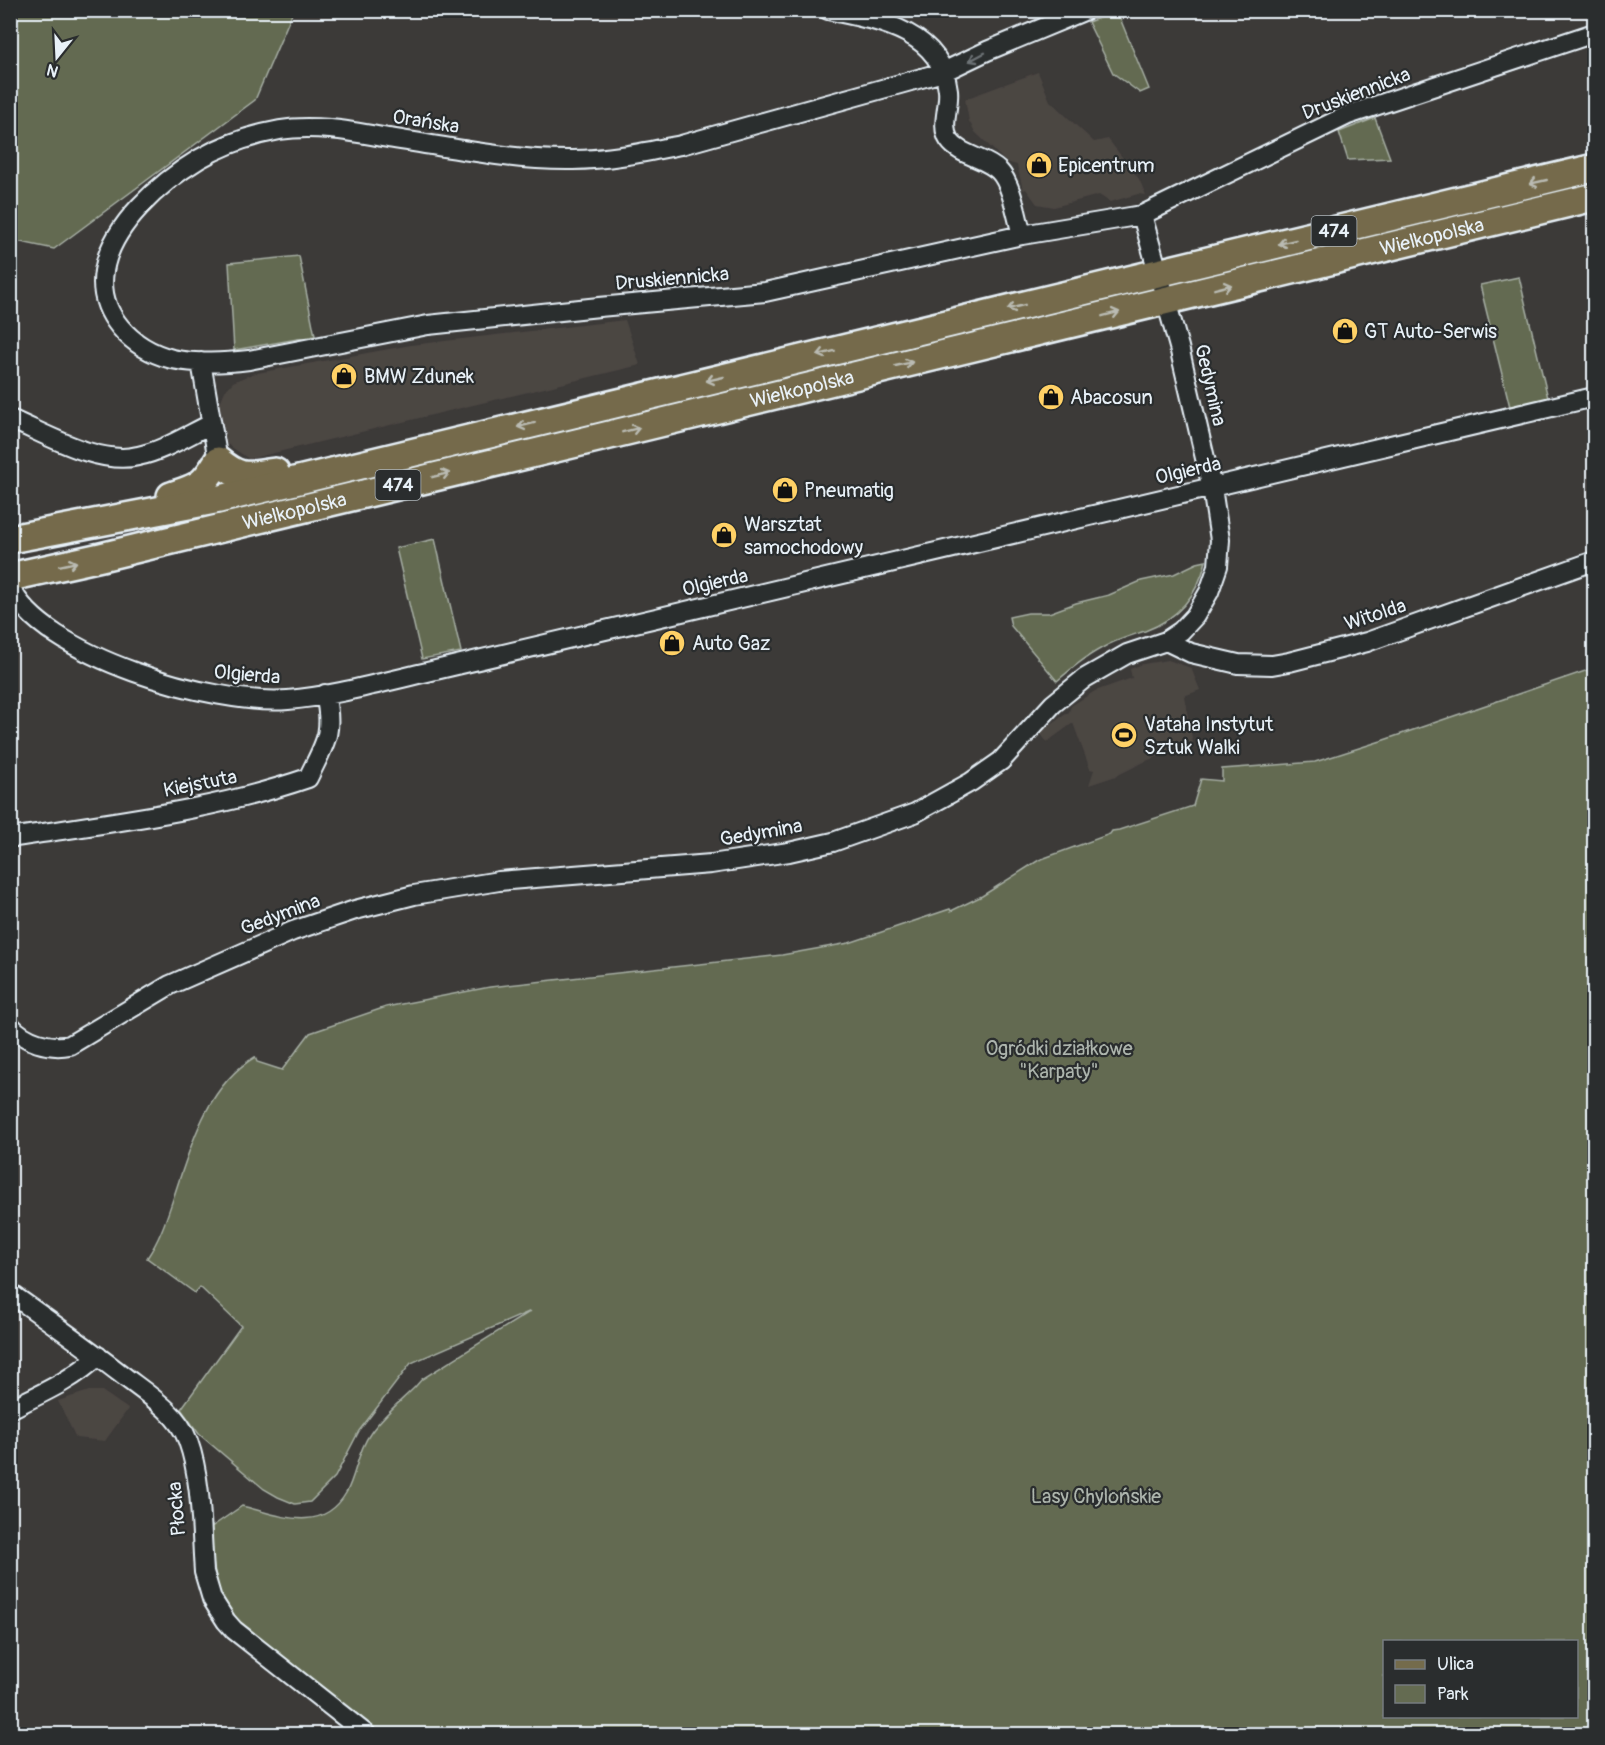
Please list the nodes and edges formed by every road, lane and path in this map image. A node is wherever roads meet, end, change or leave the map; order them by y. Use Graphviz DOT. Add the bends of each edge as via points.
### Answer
graph roads {
  1 [pos="828,10"];
  2 [pos="1086,10"];
  3 [pos="1594,33"];
  4 [pos="943,72"];
  5 [pos="1594,168"];
  6 [pos="1594,197"];
  7 [pos="1142,215"];
  8 [pos="1022,235"];
  9 [pos="1158,273"];
  10 [pos="1166,301"];
  11 [pos="201,362"];
  12 [pos="1594,398"];
  13 [pos="10,419"];
  14 [pos="211,424"];
  15 [pos="218,461"];
  16 [pos="369,463"];
  17 [pos="1212,488"];
  18 [pos="93,524"];
  19 [pos="10,540"];
  20 [pos="1594,561"];
  21 [pos="10,577"];
  22 [pos="10,586"];
  23 [pos="1166,641"];
  24 [pos="325,694"];
  25 [pos="10,838"];
  26 [pos="10,1025"];
  27 [pos="10,1293"];
  28 [pos="98,1356"];
  29 [pos="10,1409"];
  30 [pos="366,1734"];
  1 -- 4 [label="street" via="881,22 917,38"];
  2 -- 4 [label="street, Orańska, one-way"];
  3 -- 7 [label="street, Druskiennicka" via="1348,115"];
  4 -- 8 [label="street" via="948,91 949,139 999,171"];
  4 -- 11 [label="street, Orańska" via="681,145 574,160 494,154 309,129 281,130 226,146 199,159 140,207 121,230 104,271 105,295 116,324 154,353"];
  5 -- 9 [label="main road, Wielkopolska / 474, one-way"];
  10 -- 6 [label="main road, Wielkopolska / 474, one-way"];
  7 -- 8 [label="street, Druskiennicka"];
  7 -- 9 [label="street"];
  8 -- 11 [label="street, Druskiennicka" via="765,292 428,325 249,360"];
  9 -- 10 [label="street"];
  9 -- 16 [label="main road, Wielkopolska / 474, one-way"];
  10 -- 17 [label="street, Gedymina"];
  21 -- 10 [label="main road, Wielkopolska / 474, one-way"];
  11 -- 14 [label="street"];
  12 -- 17 [label="street, Olgierda"];
  13 -- 14 [label="street" via="92,453 121,458 154,451"];
  14 -- 15 [label="street"];
  15 -- 16 [label="main road" via="233,474 250,476"];
  15 -- 18 [label="main road" via="206,481 196,488"];
  16 -- 18 [label="main road, Wielkopolska / 474"];
  17 -- 23 [label="street, Gedymina" via="1220,540 1218,566 1195,616"];
  17 -- 24 [label="street, Olgierda"];
  18 -- 19 [label="main road, Wielkopolska / 474"];
  20 -- 23 [label="street, Witolda" via="1367,642 1289,662 1228,663"];
  22 -- 24 [label="street, Olgierda" via="16,599 44,625 79,647 152,679 245,699 287,700"];
  23 -- 26 [label="street, Gedymina" via="1127,654 1085,678 1053,704 1001,761 971,782 915,813 834,842 711,864 499,881 414,894 304,927 210,966 170,985 70,1045 38,1043"];
  24 -- 25 [label="street, Kiejstuta" via="329,728 308,778 220,804"];
  27 -- 28 [label="street, Płocka"];
  28 -- 29 [label="street" via="68,1381"];
  28 -- 30 [label="street, Płocka" via="165,1409 188,1438 194,1461 204,1572 212,1599 226,1621"];
}
